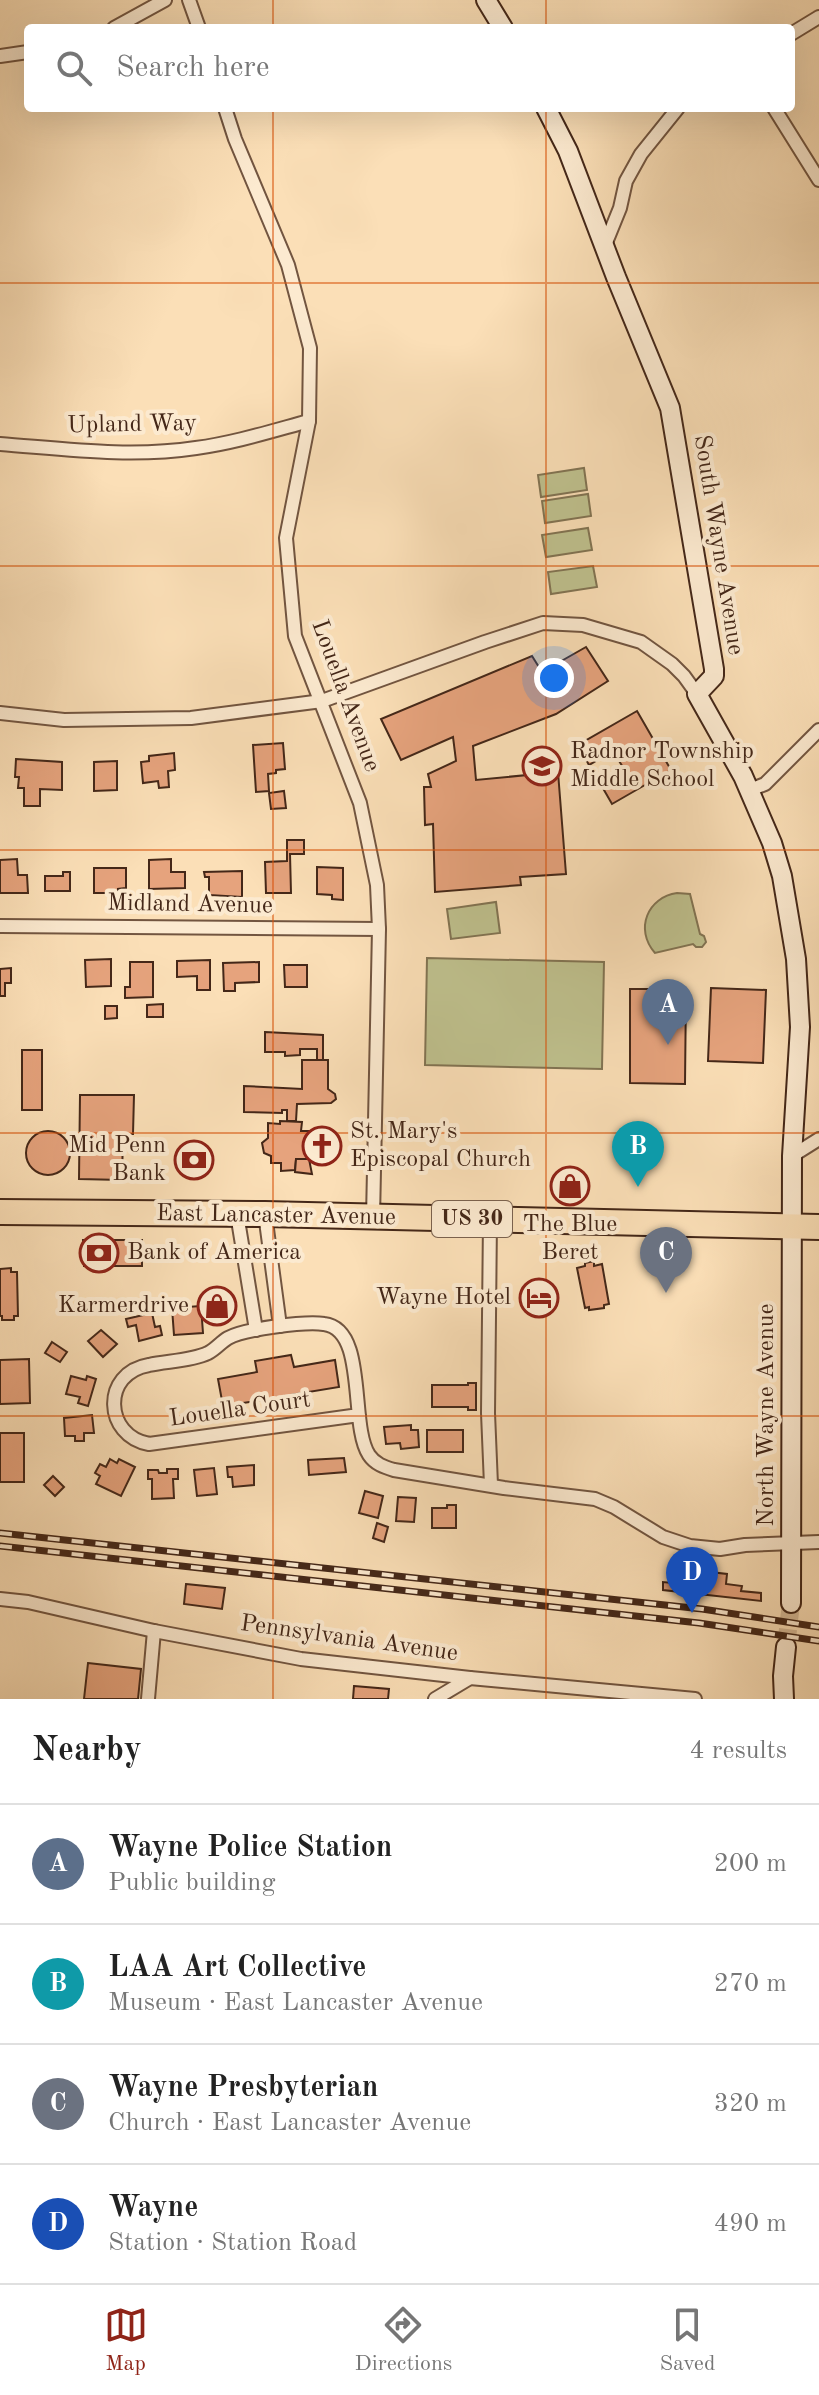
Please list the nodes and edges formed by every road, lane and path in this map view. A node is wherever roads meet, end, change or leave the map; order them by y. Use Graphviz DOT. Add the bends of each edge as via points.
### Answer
graph roads {
  1 [pos="165,0"];
  2 [pos="189,0"];
  3 [pos="486,0"];
  4 [pos="819,17"];
  5 [pos="121,24"];
  6 [pos="198,24"];
  7 [pos="501,24"];
  8 [pos="795,32"];
  9 [pos="24,53"];
  10 [pos="0,56"];
  11 [pos="226,112"];
  12 [pos="548,112"];
  13 [pos="675,112"];
  14 [pos="776,112"];
  15 [pos="819,180"];
  16 [pos="605,245"];
  17 [pos="309,421"];
  18 [pos="0,444"];
  19 [pos="697,694"];
  20 [pos="322,701"];
  21 [pos="0,713"];
  22 [pos="819,730"];
  23 [pos="750,790"];
  24 [pos="0,926"];
  25 [pos="379,929"];
  26 [pos="819,1139"];
  27 [pos="792,1156"];
  28 [pos="0,1212"];
  29 [pos="237,1214"];
  30 [pos="265,1214"];
  31 [pos="373,1218"];
  32 [pos="490,1220"];
  33 [pos="792,1227"];
  34 [pos="819,1227"];
  35 [pos="280,1326"];
  36 [pos="256,1330"];
  37 [pos="359,1415"];
  38 [pos="491,1485"];
  39 [pos="819,1542"];
  40 [pos="790,1543"];
  41 [pos="0,1599"];
  42 [pos="791,1603"];
  43 [pos="154,1631"];
  44 [pos="786,1647"];
  45 [pos="470,1678"];
  46 [pos="148,1699"];
  47 [pos="435,1699"];
  48 [pos="695,1699"];
  49 [pos="783,1699"];
  1 -- 5 [label="street"];
  2 -- 6 [label="street"];
  3 -- 7 [label="main road"];
  4 -- 8 [label="street"];
  9 -- 10 [label="street"];
  11 -- 17 [label="street, Louella Avenue" via="288,265 310,348"];
  12 -- 16 [label="main road, South Wayne Avenue"];
  13 -- 16 [label="street" via="626,181"];
  14 -- 15 [label="street"];
  16 -- 19 [label="main road, South Wayne Avenue" via="676,433 714,669"];
  17 -- 18 [label="street, Upland Way" via="165,452 93,453"];
  17 -- 20 [label="street, Louella Avenue" via="286,538 295,636"];
  19 -- 20 [label="street" via="672,664 641,642 583,625 543,623"];
  19 -- 23 [label="main road"];
  20 -- 21 [label="street" via="191,718 64,720"];
  20 -- 25 [label="street, Louella Avenue" via="360,803 377,885"];
  22 -- 23 [label="street" via="765,784"];
  23 -- 27 [label="main road" via="782,876 796,959 800,1027"];
  24 -- 25 [label="street, Midland Avenue"];
  25 -- 31 [label="street, Louella Avenue"];
  26 -- 27 [label="street"];
  27 -- 33 [label="main road"];
  28 -- 29 [label="highway, East Lancaster Avenue / US 30"];
  29 -- 30 [label="highway, East Lancaster Avenue / US 30"];
  29 -- 36 [label="street"];
  30 -- 31 [label="highway, East Lancaster Avenue / US 30"];
  30 -- 35 [label="street"];
  31 -- 32 [label="highway, East Lancaster Avenue / US 30"];
  32 -- 33 [label="highway, East Lancaster Avenue / US 30"];
  32 -- 38 [label="street"];
  33 -- 34 [label="highway, US 30"];
  33 -- 40 [label="main road, North Wayne Avenue"];
  35 -- 36 [label="street, Louella Court"];
  35 -- 37 [label="street, Louella Court" via="325,1324 343,1333"];
  36 -- 37 [label="street, Louella Court" via="229,1337 207,1353 135,1367 122,1378 116,1393 120,1425 138,1441 160,1444"];
  37 -- 38 [label="street, Louella Court" via="366,1449 379,1465"];
  38 -- 40 [label="street, Louella Court" via="595,1499 690,1546"];
  39 -- 40 [label="street, Louella Court"];
  40 -- 42 [label="main road, North Wayne Avenue"];
  41 -- 43 [label="street, Pennsylvania Avenue"];
  43 -- 45 [label="street, Pennsylvania Avenue" via="301,1659"];
  43 -- 46 [label="street"];
  44 -- 49 [label="main road"];
  45 -- 47 [label="street"];
  45 -- 48 [label="street, Pennsylvania Avenue"];
}
